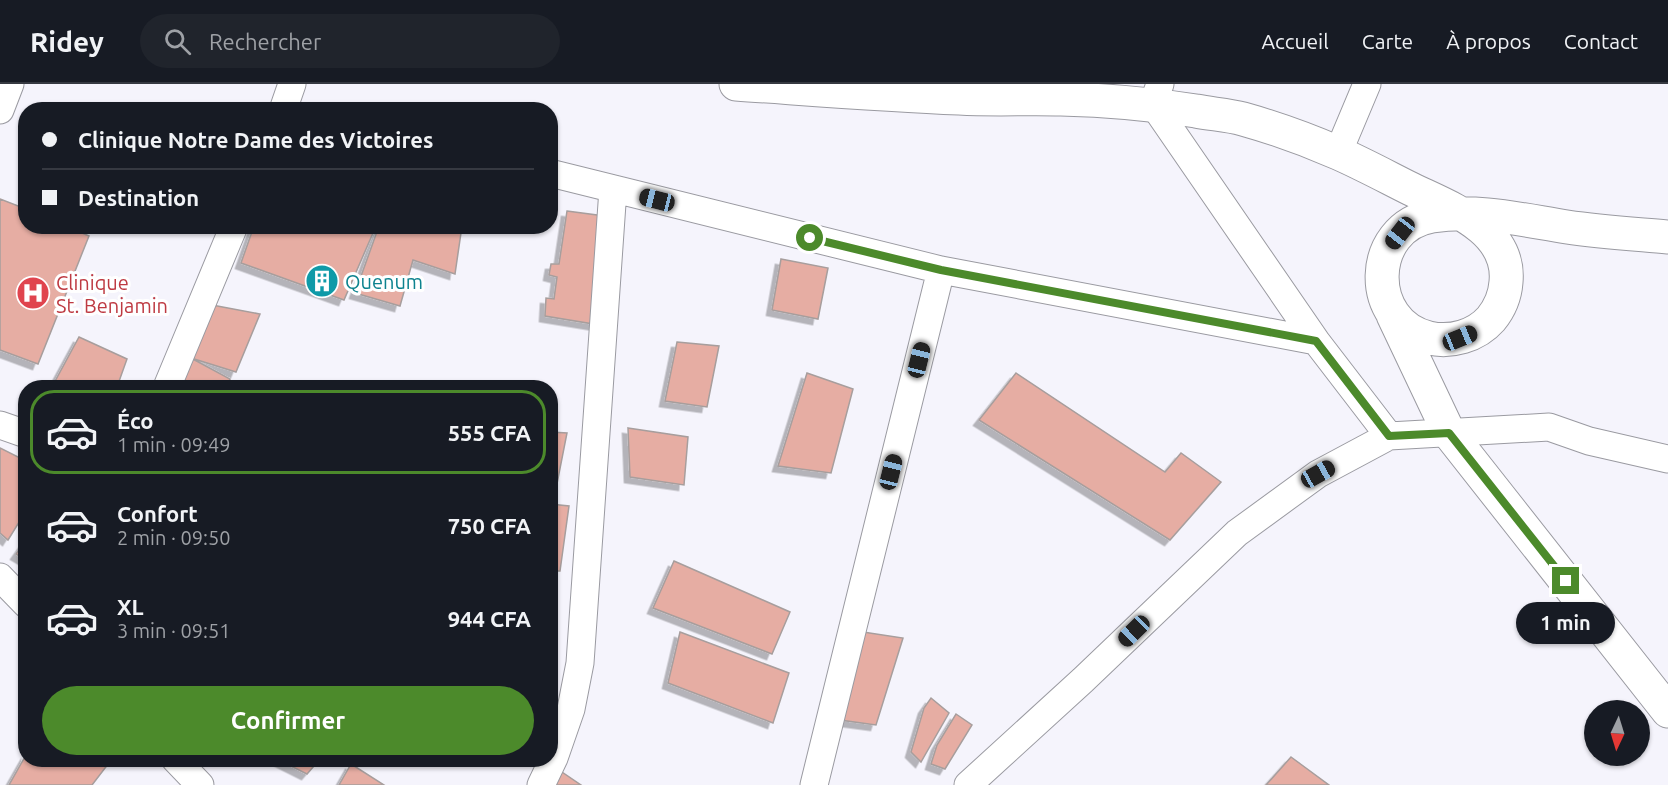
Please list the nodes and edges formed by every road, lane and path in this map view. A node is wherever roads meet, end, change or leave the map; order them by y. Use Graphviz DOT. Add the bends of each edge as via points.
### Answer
graph roads {
  1 [pos="10,84"];
  2 [pos="736,84"];
  3 [pos="1367,84"];
  4 [pos="1157,94"];
  5 [pos="0,110"];
  6 [pos="1338,153"];
  7 [pos="558,175"];
  8 [pos="613,189"];
  9 [pos="1461,214"];
  10 [pos="231,234"];
  11 [pos="1668,237"];
  12 [pos="941,270"];
  13 [pos="1389,308"];
  14 [pos="1316,341"];
  15 [pos="170,380"];
  16 [pos="0,425"];
  17 [pos="18,431"];
  18 [pos="1449,433"];
  19 [pos="1389,436"];
  20 [pos="1668,459"];
  21 [pos="0,577"];
  22 [pos="18,595"];
  23 [pos="1668,711"];
  24 [pos="558,743"];
  25 [pos="183,767"];
  26 [pos="548,767"];
  27 [pos="200,785"];
  28 [pos="541,785"];
  29 [pos="814,785"];
  30 [pos="968,785"];
  1 -- 5 [label="street"];
  2 -- 4 [label="main road" via="960,99"];
  3 -- 6 [label="street"];
  4 -- 6 [label="main road"];
  4 -- 14 [label="street"];
  6 -- 9 [label="main road"];
  7 -- 8 [label="street"];
  8 -- 12 [label="street"];
  8 -- 24 [label="street" via="580,663 572,710"];
  9 -- 11 [label="main road"];
  9 -- 13 [label="main road" via="1428,217 1413,223 1390,246 1381,277"];
  9 -- 13 [label="main road" via="1489,234 1505,262 1505,294 1498,309 1475,332 1444,340 1413,332"];
  10 -- 15 [label="street"];
  12 -- 14 [label="street"];
  12 -- 29 [label="street"];
  13 -- 18 [label="main road"];
  14 -- 19 [label="street"];
  16 -- 17 [label="street"];
  18 -- 19 [label="street"];
  18 -- 20 [label="street" via="1549,427 1589,441"];
  18 -- 23 [label="main road"];
  19 -- 30 [label="street" via="1318,474 1237,532"];
  21 -- 22 [label="street"];
  25 -- 27 [label="street"];
  26 -- 28 [label="street"];
}
